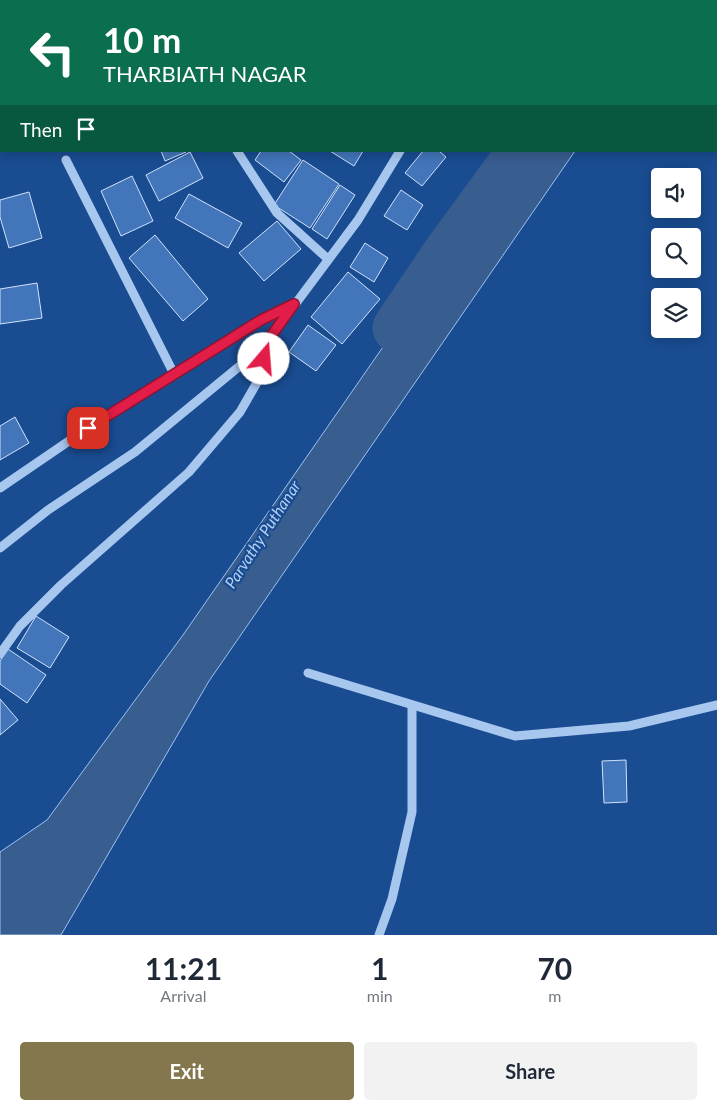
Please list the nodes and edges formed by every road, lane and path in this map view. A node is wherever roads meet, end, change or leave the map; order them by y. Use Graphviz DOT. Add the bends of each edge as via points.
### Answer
graph roads {
  1 [pos="238,152"];
  2 [pos="399,152"];
  3 [pos="66,160"];
  4 [pos="328,259"];
  5 [pos="294,304"];
  6 [pos="264,346"];
  7 [pos="174,374"];
  8 [pos="0,488"];
  9 [pos="0,548"];
  10 [pos="0,654"];
  11 [pos="308,673"];
  12 [pos="412,705"];
  13 [pos="717,705"];
  14 [pos="379,935"];
  1 -- 4 [label="street" via="277,213"];
  2 -- 4 [label="street" via="358,220"];
  3 -- 7 [label="street"];
  4 -- 5 [label="street"];
  5 -- 6 [label="street"];
  5 -- 7 [label="street" via="261,320"];
  6 -- 9 [label="street" via="134,452 48,510"];
  6 -- 10 [label="street" via="263,372 240,412 189,472 61,585 20,626"];
  7 -- 8 [label="street"];
  11 -- 12 [label="street"];
  12 -- 13 [label="street" via="515,736 629,726"];
  12 -- 14 [label="street" via="412,812 392,899"];
}
